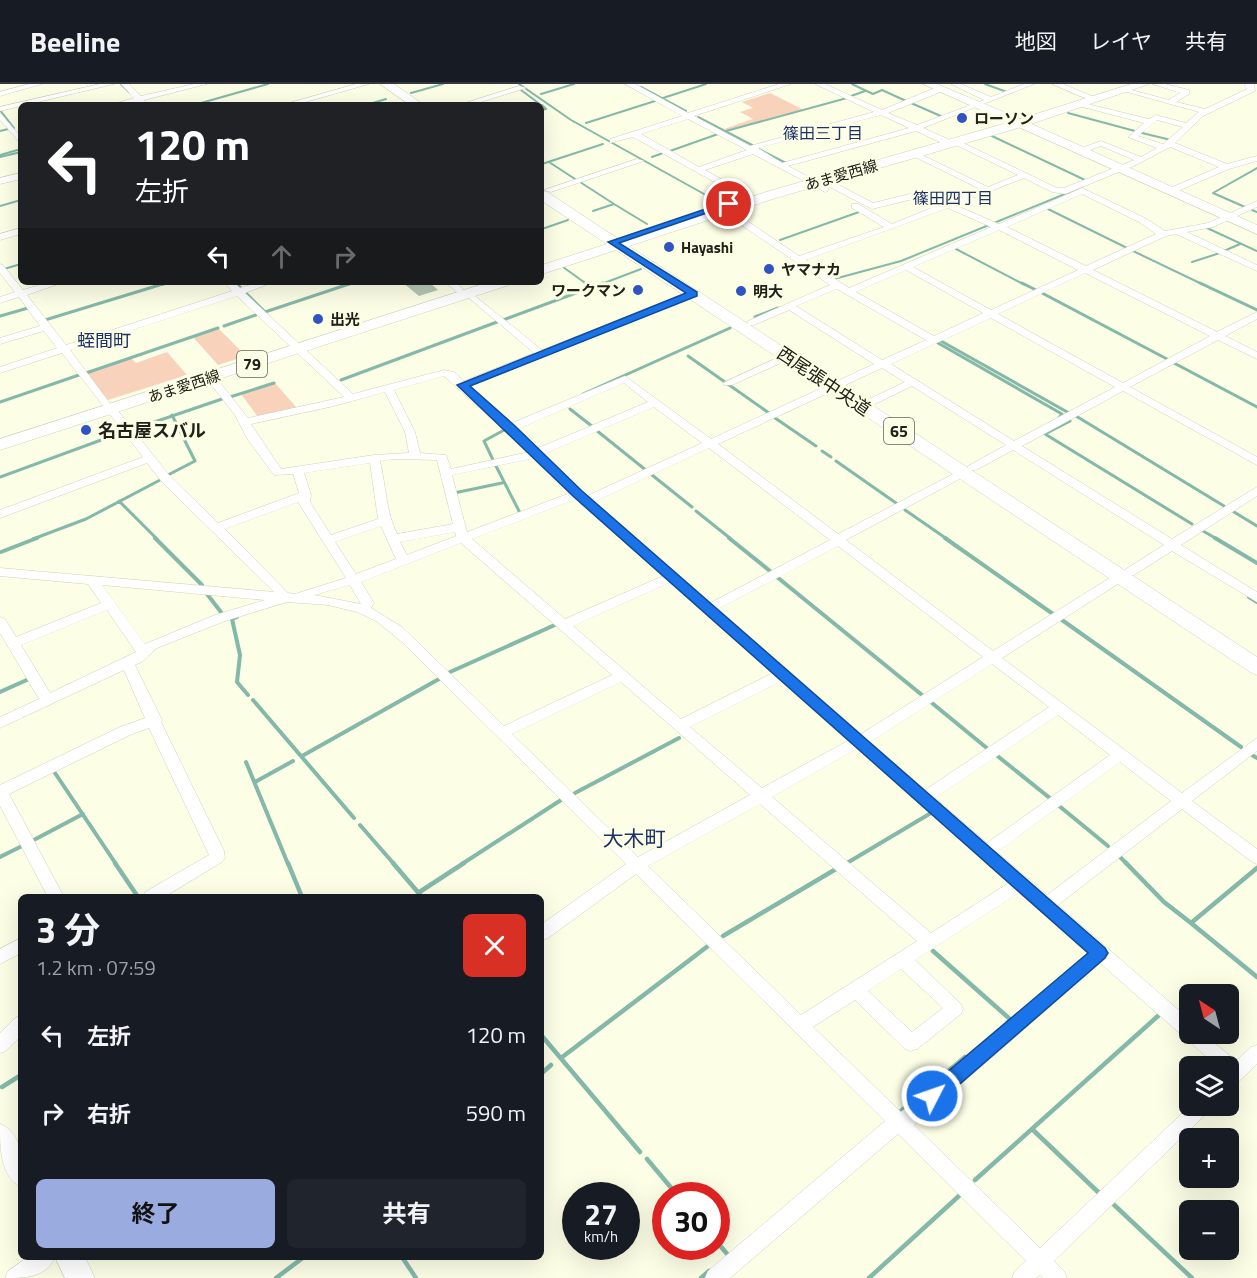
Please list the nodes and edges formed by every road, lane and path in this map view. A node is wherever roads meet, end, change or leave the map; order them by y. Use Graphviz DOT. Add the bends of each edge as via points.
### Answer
graph roads {
  1 [pos="38,84"];
  2 [pos="110,84"];
  3 [pos="125,84"];
  4 [pos="203,84"];
  5 [pos="365,84"];
  6 [pos="375,84"];
  7 [pos="386,84"];
  8 [pos="629,84"];
  9 [pos="787,84"];
  10 [pos="819,84"];
  11 [pos="928,84"];
  12 [pos="955,84"];
  13 [pos="1030,84"];
  14 [pos="1056,84"];
  15 [pos="1143,84"];
  16 [pos="1157,84"];
  17 [pos="1250,84"];
  18 [pos="1127,87"];
  19 [pos="522,88"];
  20 [pos="940,89"];
  21 [pos="0,94"];
  22 [pos="1157,99"];
  23 [pos="991,100"];
  24 [pos="1086,100"];
  25 [pos="31,102"];
  26 [pos="143,102"];
  27 [pos="297,102"];
  28 [pos="402,102"];
  29 [pos="413,102"];
  30 [pos="473,102"];
  31 [pos="1170,102"];
  32 [pos="18,105"];
  33 [pos="977,105"];
  34 [pos="1149,105"];
  35 [pos="0,109"];
  36 [pos="1141,111"];
  37 [pos="883,112"];
  38 [pos="1206,112"];
  39 [pos="1116,113"];
  40 [pos="0,115"];
  41 [pos="688,115"];
  42 [pos="1132,117"];
  43 [pos="1017,122"];
  44 [pos="1102,122"];
  45 [pos="1150,122"];
  46 [pos="1189,126"];
  47 [pos="18,128"];
  48 [pos="917,128"];
  49 [pos="11,129"];
  50 [pos="0,132"];
  51 [pos="634,134"];
  52 [pos="18,138"];
  53 [pos="612,141"];
  54 [pos="951,141"];
  55 [pos="1170,145"];
  56 [pos="752,149"];
  57 [pos="1083,151"];
  58 [pos="916,154"];
  59 [pos="1257,158"];
  60 [pos="1140,159"];
  61 [pos="640,161"];
  62 [pos="782,165"];
  63 [pos="1226,167"];
  64 [pos="698,170"];
  65 [pos="1111,173"];
  66 [pos="1025,175"];
  67 [pos="18,177"];
  68 [pos="817,180"];
  69 [pos="0,181"];
  70 [pos="729,187"];
  71 [pos="988,190"];
  72 [pos="544,191"];
  73 [pos="1082,191"];
  74 [pos="1171,191"];
  75 [pos="1257,204"];
  76 [pos="948,206"];
  77 [pos="724,210"];
  78 [pos="1228,217"];
  79 [pos="997,225"];
  80 [pos="891,227"];
  81 [pos="1257,230"];
  82 [pos="18,232"];
  83 [pos="1179,232"];
  84 [pos="1163,234"];
  85 [pos="0,237"];
  86 [pos="620,242"];
  87 [pos="799,259"];
  88 [pos="544,264"];
  89 [pos="0,267"];
  90 [pos="907,267"];
  91 [pos="1257,268"];
  92 [pos="544,269"];
  93 [pos="1086,270"];
  94 [pos="49,285"];
  95 [pos="231,285"];
  96 [pos="260,285"];
  97 [pos="476,285"];
  98 [pos="485,285"];
  99 [pos="837,285"];
  100 [pos="459,289"];
  101 [pos="849,291"];
  102 [pos="238,292"];
  103 [pos="20,294"];
  104 [pos="693,294"];
  105 [pos="0,300"];
  106 [pos="789,306"];
  107 [pos="991,314"];
  108 [pos="1257,315"];
  109 [pos="751,323"];
  110 [pos="46,327"];
  111 [pos="1218,336"];
  112 [pos="933,340"];
  113 [pos="0,341"];
  114 [pos="296,347"];
  115 [pos="64,350"];
  116 [pos="541,354"];
  117 [pos="1257,356"];
  118 [pos="788,357"];
  119 [pos="882,363"];
  120 [pos="0,370"];
  121 [pos="210,377"];
  122 [pos="913,382"];
  123 [pos="728,383"];
  124 [pos="463,385"];
  125 [pos="837,385"];
  126 [pos="1122,387"];
  127 [pos="388,388"];
  128 [pos="351,398"];
  129 [pos="656,402"];
  130 [pos="871,402"];
  131 [pos="109,407"];
  132 [pos="244,422"];
  133 [pos="511,428"];
  134 [pos="0,439"];
  135 [pos="711,444"];
  136 [pos="0,445"];
  137 [pos="1014,446"];
  138 [pos="537,454"];
  139 [pos="374,458"];
  140 [pos="416,458"];
  141 [pos="148,459"];
  142 [pos="1257,462"];
  143 [pos="298,471"];
  144 [pos="967,471"];
  145 [pos="446,472"];
  146 [pos="1257,491"];
  147 [pos="306,495"];
  148 [pos="582,498"];
  149 [pos="0,514"];
  150 [pos="384,521"];
  151 [pos="217,528"];
  152 [pos="461,532"];
  153 [pos="393,539"];
  154 [pos="328,540"];
  155 [pos="837,540"];
  156 [pos="1172,545"];
  157 [pos="404,560"];
  158 [pos="0,564"];
  159 [pos="0,572"];
  160 [pos="1125,574"];
  161 [pos="672,577"];
  162 [pos="353,579"];
  163 [pos="92,580"];
  164 [pos="282,597"];
  165 [pos="297,598"];
  166 [pos="1257,598"];
  167 [pos="110,604"];
  168 [pos="364,609"];
  169 [pos="708,609"];
  170 [pos="1,624"];
  171 [pos="564,625"];
  172 [pos="13,643"];
  173 [pos="143,652"];
  174 [pos="1257,655"];
  175 [pos="992,658"];
  176 [pos="128,663"];
  177 [pos="1257,668"];
  178 [pos="783,674"];
  179 [pos="624,675"];
  180 [pos="48,701"];
  181 [pos="1058,708"];
  182 [pos="155,720"];
  183 [pos="0,723"];
  184 [pos="681,725"];
  185 [pos="503,732"];
  186 [pos="860,741"];
  187 [pos="1257,743"];
  188 [pos="1120,755"];
  189 [pos="0,792"];
  190 [pos="763,796"];
  191 [pos="924,798"];
  192 [pos="1180,801"];
  193 [pos="986,852"];
  194 [pos="1257,858"];
  195 [pos="637,865"];
  196 [pos="1021,883"];
  197 [pos="54,894"];
  198 [pos="156,894"];
  199 [pos="1046,905"];
  200 [pos="544,932"];
  201 [pos="930,942"];
  202 [pos="18,947"];
  203 [pos="1100,953"];
  204 [pos="0,957"];
  205 [pos="903,960"];
  206 [pos="856,990"];
  207 [pos="1179,1022"];
  208 [pos="801,1025"];
  209 [pos="18,1027"];
  210 [pos="1202,1044"];
  211 [pos="0,1045"];
  212 [pos="1257,1053"];
  213 [pos="1214,1056"];
  214 [pos="1239,1070"];
  215 [pos="1192,1116"];
  216 [pos="899,1123"];
  217 [pos="0,1137"];
  218 [pos="18,1169"];
  219 [pos="41,1260"];
  220 [pos="1040,1261"];
  221 [pos="15,1278"];
  222 [pos="715,1278"];
  223 [pos="1022,1278"];
  224 [pos="1057,1278"];
  1 -- 21 [label="street"];
  2 -- 25 [label="street"];
  3 -- 26 [label="street"];
  4 -- 26 [label="street"];
  5 -- 27 [label="street"];
  6 -- 28 [label="main road"];
  7 -- 29 [label="main road"];
  8 -- 41 [label="street"];
  9 -- 41 [label="street"];
  10 -- 37 [label="street"];
  11 -- 20 [label="street"];
  12 -- 23 [label="street"];
  13 -- 23 [label="street"];
  14 -- 24 [label="street"];
  15 -- 18 [label="main road, あま愛西線"];
  16 -- 31 [label="street" via="1186,93"];
  17 -- 38 [label="street" via="1252,88"];
  18 -- 22 [label="street"];
  18 -- 24 [label="main road, あま愛西線"];
  19 -- 30 [label="street"];
  20 -- 33 [label="street"];
  20 -- 37 [label="street"];
  22 -- 31 [label="street"];
  22 -- 34 [label="street"];
  23 -- 33 [label="street"];
  24 -- 39 [label="street"];
  24 -- 43 [label="main road, あま愛西線"];
  31 -- 38 [label="street"];
  32 -- 35 [label="street"];
  33 -- 43 [label="street"];
  33 -- 48 [label="street"];
  36 -- 42 [label="street"];
  37 -- 48 [label="street"];
  37 -- 56 [label="street"];
  38 -- 46 [label="street"];
  39 -- 42 [label="street"];
  39 -- 44 [label="street"];
  40 -- 49 [label="street"];
  41 -- 51 [label="street"];
  41 -- 56 [label="street"];
  42 -- 45 [label="street"];
  43 -- 54 [label="main road, あま愛西線"];
  43 -- 57 [label="street"];
  45 -- 46 [label="street" via="1156,117"];
  45 -- 55 [label="street" via="1132,137"];
  46 -- 55 [label="street"];
  47 -- 49 [label="street"];
  48 -- 54 [label="street"];
  48 -- 62 [label="street"];
  49 -- 50 [label="street"];
  49 -- 52 [label="street"];
  51 -- 53 [label="street"];
  51 -- 64 [label="street"];
  54 -- 58 [label="main road, あま愛西線"];
  54 -- 66 [label="street"];
  54 -- 68 [label="main road, あま愛西線"];
  55 -- 60 [label="street"];
  55 -- 63 [label="street"];
  56 -- 62 [label="street"];
  56 -- 64 [label="street"];
  57 -- 60 [label="street" via="1101,143"];
  57 -- 65 [label="street"];
  58 -- 68 [label="main road, あま愛西線"];
  58 -- 71 [label="street"];
  59 -- 63 [label="street"];
  60 -- 65 [label="street"];
  61 -- 72 [label="street"];
  62 -- 68 [label="street"];
  63 -- 74 [label="street"];
  64 -- 70 [label="street"];
  65 -- 66 [label="street" via="1060,191"];
  65 -- 73 [label="street" via="1114,178"];
  65 -- 74 [label="street"];
  66 -- 71 [label="street"];
  67 -- 69 [label="street"];
  68 -- 76 [label="street" via="872,206 919,193 933,195"];
  68 -- 77 [label="main road, あま愛西線"];
  68 -- 80 [label="street"];
  68 -- 86 [label="main road, あま愛西線"];
  71 -- 76 [label="street"];
  72 -- 86 [label="main road, 西尾張中央道 / 65"];
  73 -- 79 [label="street"];
  73 -- 84 [label="street"];
  74 -- 78 [label="street"];
  75 -- 78 [label="street"];
  76 -- 79 [label="street"];
  76 -- 80 [label="street"];
  77 -- 86 [label="main road, あま愛西線"];
  77 -- 87 [label="street"];
  78 -- 81 [label="street"];
  78 -- 83 [label="street"];
  79 -- 90 [label="street"];
  79 -- 93 [label="street"];
  80 -- 87 [label="street"];
  82 -- 85 [label="street"];
  83 -- 84 [label="street"];
  83 -- 91 [label="street"];
  84 -- 93 [label="street"];
  86 -- 88 [label="main road, あま愛西線"];
  86 -- 92 [label="main road, あま愛西線"];
  86 -- 104 [label="main road, 西尾張中央道 / 65"];
  86 -- 109 [label="main road, 西尾張中央道 / 65"];
  87 -- 99 [label="street"];
  89 -- 103 [label="street"];
  90 -- 101 [label="street"];
  90 -- 107 [label="street"];
  93 -- 107 [label="street"];
  93 -- 111 [label="street"];
  94 -- 103 [label="street"];
  95 -- 102 [label="street"];
  96 -- 102 [label="street"];
  97 -- 100 [label="main road, あま愛西線 / 79"];
  98 -- 100 [label="main road, あま愛西線 / 79"];
  99 -- 101 [label="street"];
  99 -- 106 [label="street"];
  100 -- 114 [label="main road, あま愛西線 / 79"];
  100 -- 116 [label="street"];
  101 -- 112 [label="street"];
  102 -- 114 [label="street"];
  102 -- 115 [label="street"];
  103 -- 105 [label="street"];
  103 -- 110 [label="street"];
  104 -- 116 [label="street"];
  104 -- 118 [label="main road, 西尾張中央道 / 65"];
  106 -- 109 [label="street"];
  106 -- 119 [label="street"];
  107 -- 112 [label="street"];
  107 -- 126 [label="street"];
  108 -- 111 [label="street"];
  109 -- 125 [label="main road, 西尾張中央道 / 65"];
  110 -- 113 [label="street"];
  110 -- 115 [label="street"];
  111 -- 117 [label="street"];
  111 -- 126 [label="street"];
  112 -- 119 [label="street"];
  114 -- 121 [label="main road, あま愛西線 / 79"];
  114 -- 128 [label="street"];
  114 -- 131 [label="main road, あま愛西線 / 79"];
  115 -- 120 [label="street"];
  115 -- 131 [label="street"];
  116 -- 124 [label="street"];
  118 -- 123 [label="street"];
  118 -- 125 [label="main road, 西尾張中央道 / 65"];
  119 -- 122 [label="street"];
  119 -- 125 [label="street"];
  121 -- 131 [label="main road, あま愛西線 / 79"];
  121 -- 132 [label="street"];
  122 -- 130 [label="street"];
  122 -- 137 [label="street"];
  124 -- 127 [label="street" via="444,373"];
  124 -- 133 [label="street"];
  125 -- 130 [label="main road, 西尾張中央道 / 65"];
  125 -- 135 [label="street"];
  125 -- 144 [label="main road, 西尾張中央道 / 65"];
  126 -- 137 [label="street"];
  126 -- 142 [label="street"];
  127 -- 128 [label="street"];
  127 -- 140 [label="street" via="410,432"];
  128 -- 132 [label="street"];
  129 -- 133 [label="street" via="625,379"];
  129 -- 135 [label="street"];
  129 -- 138 [label="street"];
  130 -- 144 [label="main road, 西尾張中央道 / 65"];
  131 -- 134 [label="main road, あま愛西線 / 79"];
  131 -- 136 [label="main road, あま愛西線 / 79"];
  131 -- 141 [label="street"];
  132 -- 143 [label="street" via="278,473"];
  133 -- 138 [label="street"];
  135 -- 148 [label="street"];
  135 -- 155 [label="street"];
  137 -- 144 [label="street"];
  137 -- 156 [label="street"];
  138 -- 145 [label="street"];
  138 -- 148 [label="street"];
  139 -- 140 [label="street"];
  139 -- 143 [label="street"];
  139 -- 150 [label="street"];
  140 -- 145 [label="street" via="442,458"];
  141 -- 149 [label="street"];
  141 -- 151 [label="street"];
  143 -- 147 [label="street"];
  144 -- 155 [label="street"];
  144 -- 160 [label="main road, 西尾張中央道 / 65"];
  145 -- 152 [label="street"];
  146 -- 156 [label="street"];
  147 -- 151 [label="street"];
  147 -- 154 [label="street" via="304,502"];
  148 -- 152 [label="street"];
  148 -- 161 [label="street"];
  150 -- 153 [label="street"];
  150 -- 154 [label="street"];
  151 -- 164 [label="street" via="282,592"];
  152 -- 153 [label="street"];
  152 -- 157 [label="street"];
  152 -- 171 [label="street"];
  153 -- 157 [label="street"];
  154 -- 162 [label="street"];
  155 -- 169 [label="street"];
  155 -- 175 [label="street"];
  156 -- 160 [label="street"];
  156 -- 166 [label="street"];
  157 -- 162 [label="street"];
  158 -- 159 [label="street"];
  159 -- 163 [label="street"];
  160 -- 174 [label="main road, 西尾張中央道 / 65"];
  160 -- 175 [label="street"];
  160 -- 177 [label="main road, 西尾張中央道 / 65"];
  161 -- 169 [label="street"];
  161 -- 171 [label="street"];
  162 -- 165 [label="street"];
  162 -- 168 [label="street" via="368,603"];
  163 -- 164 [label="street"];
  163 -- 167 [label="street"];
  164 -- 165 [label="street"];
  164 -- 173 [label="street" via="281,601 220,618"];
  165 -- 168 [label="street"];
  167 -- 172 [label="street"];
  167 -- 173 [label="street"];
  168 -- 185 [label="street" via="390,623"];
  169 -- 178 [label="street"];
  170 -- 172 [label="street"];
  171 -- 179 [label="street"];
  172 -- 180 [label="street"];
  173 -- 176 [label="street"];
  175 -- 181 [label="street"];
  175 -- 186 [label="street"];
  176 -- 180 [label="street"];
  176 -- 182 [label="street"];
  178 -- 184 [label="street"];
  178 -- 186 [label="street"];
  179 -- 184 [label="street"];
  179 -- 185 [label="street"];
  180 -- 183 [label="street"];
  181 -- 188 [label="street"];
  181 -- 191 [label="street"];
  182 -- 189 [label="street"];
  182 -- 198 [label="street" via="217,858"];
  184 -- 190 [label="street"];
  185 -- 195 [label="street"];
  186 -- 190 [label="street"];
  186 -- 191 [label="street"];
  187 -- 192 [label="street"];
  188 -- 192 [label="street"];
  188 -- 193 [label="street"];
  189 -- 197 [label="street"];
  190 -- 195 [label="street"];
  190 -- 201 [label="street"];
  191 -- 193 [label="street"];
  192 -- 194 [label="street"];
  192 -- 199 [label="street"];
  193 -- 196 [label="street"];
  195 -- 200 [label="street"];
  195 -- 208 [label="street"];
  196 -- 199 [label="street"];
  196 -- 201 [label="street"];
  199 -- 203 [label="street"];
  201 -- 205 [label="street"];
  202 -- 204 [label="street"];
  203 -- 207 [label="street"];
  203 -- 216 [label="street"];
  205 -- 206 [label="street"];
  205 -- 206 [label="street" via="955,1009 911,1043"];
  206 -- 208 [label="street"];
  208 -- 216 [label="street"];
  209 -- 211 [label="street"];
  210 -- 213 [label="street"];
  212 -- 214 [label="street"];
  215 -- 220 [label="street"];
  216 -- 220 [label="street"];
  216 -- 222 [label="street"];
  217 -- 218 [label="street"];
  219 -- 221 [label="street"];
  220 -- 223 [label="street"];
  220 -- 224 [label="street"];
}
